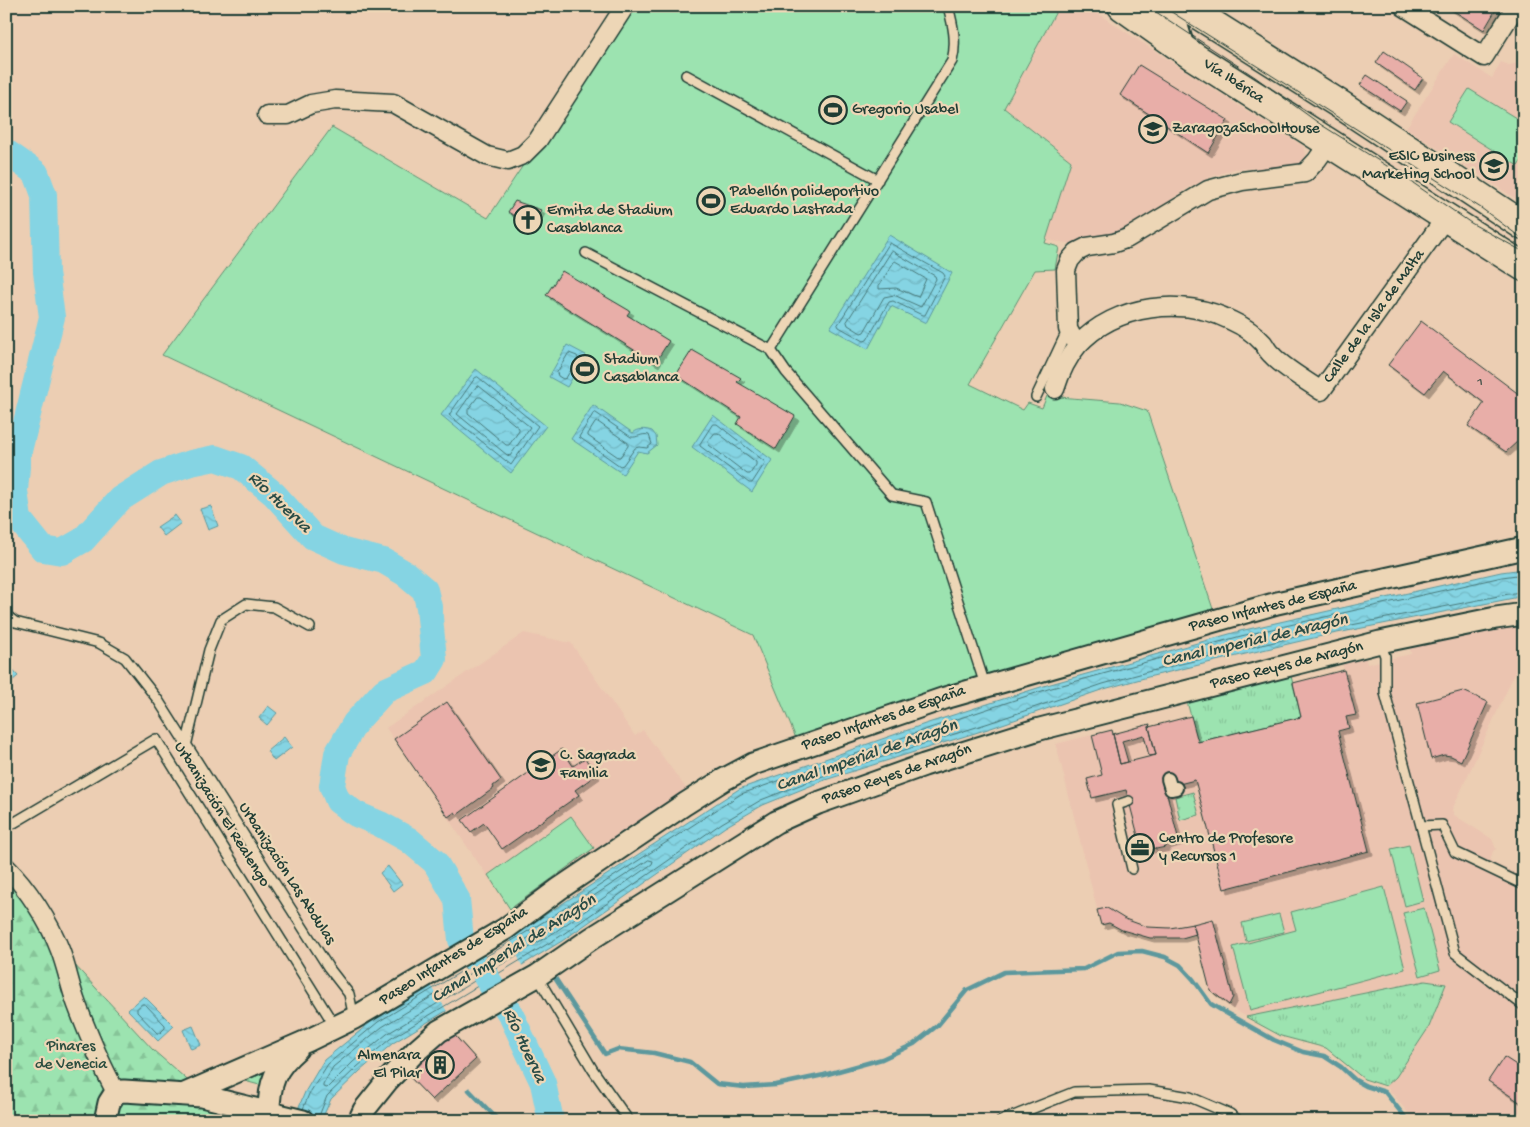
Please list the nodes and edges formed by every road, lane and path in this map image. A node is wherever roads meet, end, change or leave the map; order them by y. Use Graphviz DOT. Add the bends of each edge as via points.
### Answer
graph roads {
  1 [pos="625,6"];
  2 [pos="948,6"];
  3 [pos="1122,6"];
  4 [pos="1127,6"];
  5 [pos="1175,6"];
  6 [pos="1184,6"];
  7 [pos="1403,6"];
  8 [pos="1516,6"];
  9 [pos="1184,50"];
  10 [pos="686,75"];
  11 [pos="267,115"];
  12 [pos="1329,143"];
  13 [pos="878,180"];
  14 [pos="1446,217"];
  15 [pos="1524,226"];
  16 [pos="586,253"];
  17 [pos="1524,267"];
  18 [pos="1068,329"];
  19 [pos="1077,346"];
  20 [pos="771,350"];
  21 [pos="1055,389"];
  22 [pos="1036,397"];
  23 [pos="1524,548"];
  24 [pos="1524,614"];
  25 [pos="6,615"];
  26 [pos="310,627"];
  27 [pos="1380,642"];
  28 [pos="986,685"];
  29 [pos="186,746"];
  30 [pos="1129,801"];
  31 [pos="6,822"];
  32 [pos="1421,826"];
  33 [pos="6,867"];
  34 [pos="1132,870"];
  35 [pos="1524,885"];
  36 [pos="534,976"];
  37 [pos="1524,1006"];
  38 [pos="345,1023"];
  39 [pos="310,1040"];
  40 [pos="116,1092"];
  41 [pos="185,1094"];
  42 [pos="285,1116"];
  43 [pos="105,1121"];
  44 [pos="359,1121"];
  45 [pos="630,1121"];
  46 [pos="1001,1121"];
  47 [pos="1239,1121"];
  1 -- 11 [label="street" via="538,140 524,155 508,161 487,156 393,103 335,100 312,104 288,115"];
  2 -- 13 [label="lane" via="954,39 952,61"];
  3 -- 9 [label="highway, Vía Ibérica"];
  4 -- 5 [label="street" via="1159,14"];
  5 -- 9 [label="street"];
  6 -- 15 [label="highway"];
  7 -- 8 [label="street" via="1484,57"];
  9 -- 12 [label="highway, Vía Ibérica"];
  10 -- 13 [label="lane"];
  12 -- 14 [label="highway, Vía Ibérica"];
  12 -- 18 [label="street" via="1305,173 1242,181 1208,190 1128,238 1078,252 1066,270"];
  13 -- 20 [label="lane"];
  14 -- 17 [label="highway, Vía Ibérica"];
  14 -- 19 [label="street, Calle de la Isla de Malta" via="1321,391 1272,356 1250,332 1233,321 1198,309 1137,310 1100,327"];
  16 -- 20 [label="lane"];
  18 -- 19 [label="street"];
  18 -- 22 [label="lane"];
  19 -- 21 [label="street, Calle de la Isla de Malta" via="1063,367"];
  20 -- 28 [label="lane" via="786,372 892,495 926,502"];
  23 -- 28 [label="street, Paseo Infantes de España" via="1277,603"];
  24 -- 27 [label="street, Paseo Reyes de Aragón"];
  25 -- 29 [label="lane, Urbanización Las Abdulas" via="15,622 99,643 125,658 158,700"];
  26 -- 29 [label="lane" via="274,607 246,604 221,620 210,650"];
  27 -- 32 [label="lane" via="1385,656 1385,693"];
  27 -- 36 [label="street, Paseo Reyes de Aragón" via="1036,730 818,803 776,822"];
  28 -- 38 [label="street, Paseo Infantes de España" via="740,769 559,889 505,929"];
  29 -- 38 [label="lane, Urbanización Las Abdulas" via="328,967 349,994"];
  30 -- 34 [label="lane" via="1117,804"];
  31 -- 38 [label="lane, Urbanización El Realengo" via="12,824 156,740"];
  32 -- 35 [label="lane" via="1442,825 1455,852"];
  32 -- 37 [label="lane" via="1455,952"];
  33 -- 40 [label="street" via="35,901 60,949 76,1004"];
  36 -- 44 [label="street, Paseo Reyes de Aragón" via="439,1032 377,1093"];
  36 -- 45 [label="lane"];
  38 -- 39 [label="street, Paseo Infantes de España"];
  39 -- 41 [label="street, Paseo Infantes de España"];
  39 -- 42 [label="street, Paseo Infantes de España" via="290,1055 275,1074 271,1086"];
  40 -- 41 [label="street, Paseo Infantes de España"];
  40 -- 43 [label="street" via="109,1103"];
  41 -- 42 [label="street, Paseo Infantes de España"];
  46 -- 47 [label="lane" via="1074,1092 1149,1090 1190,1096"];
}
